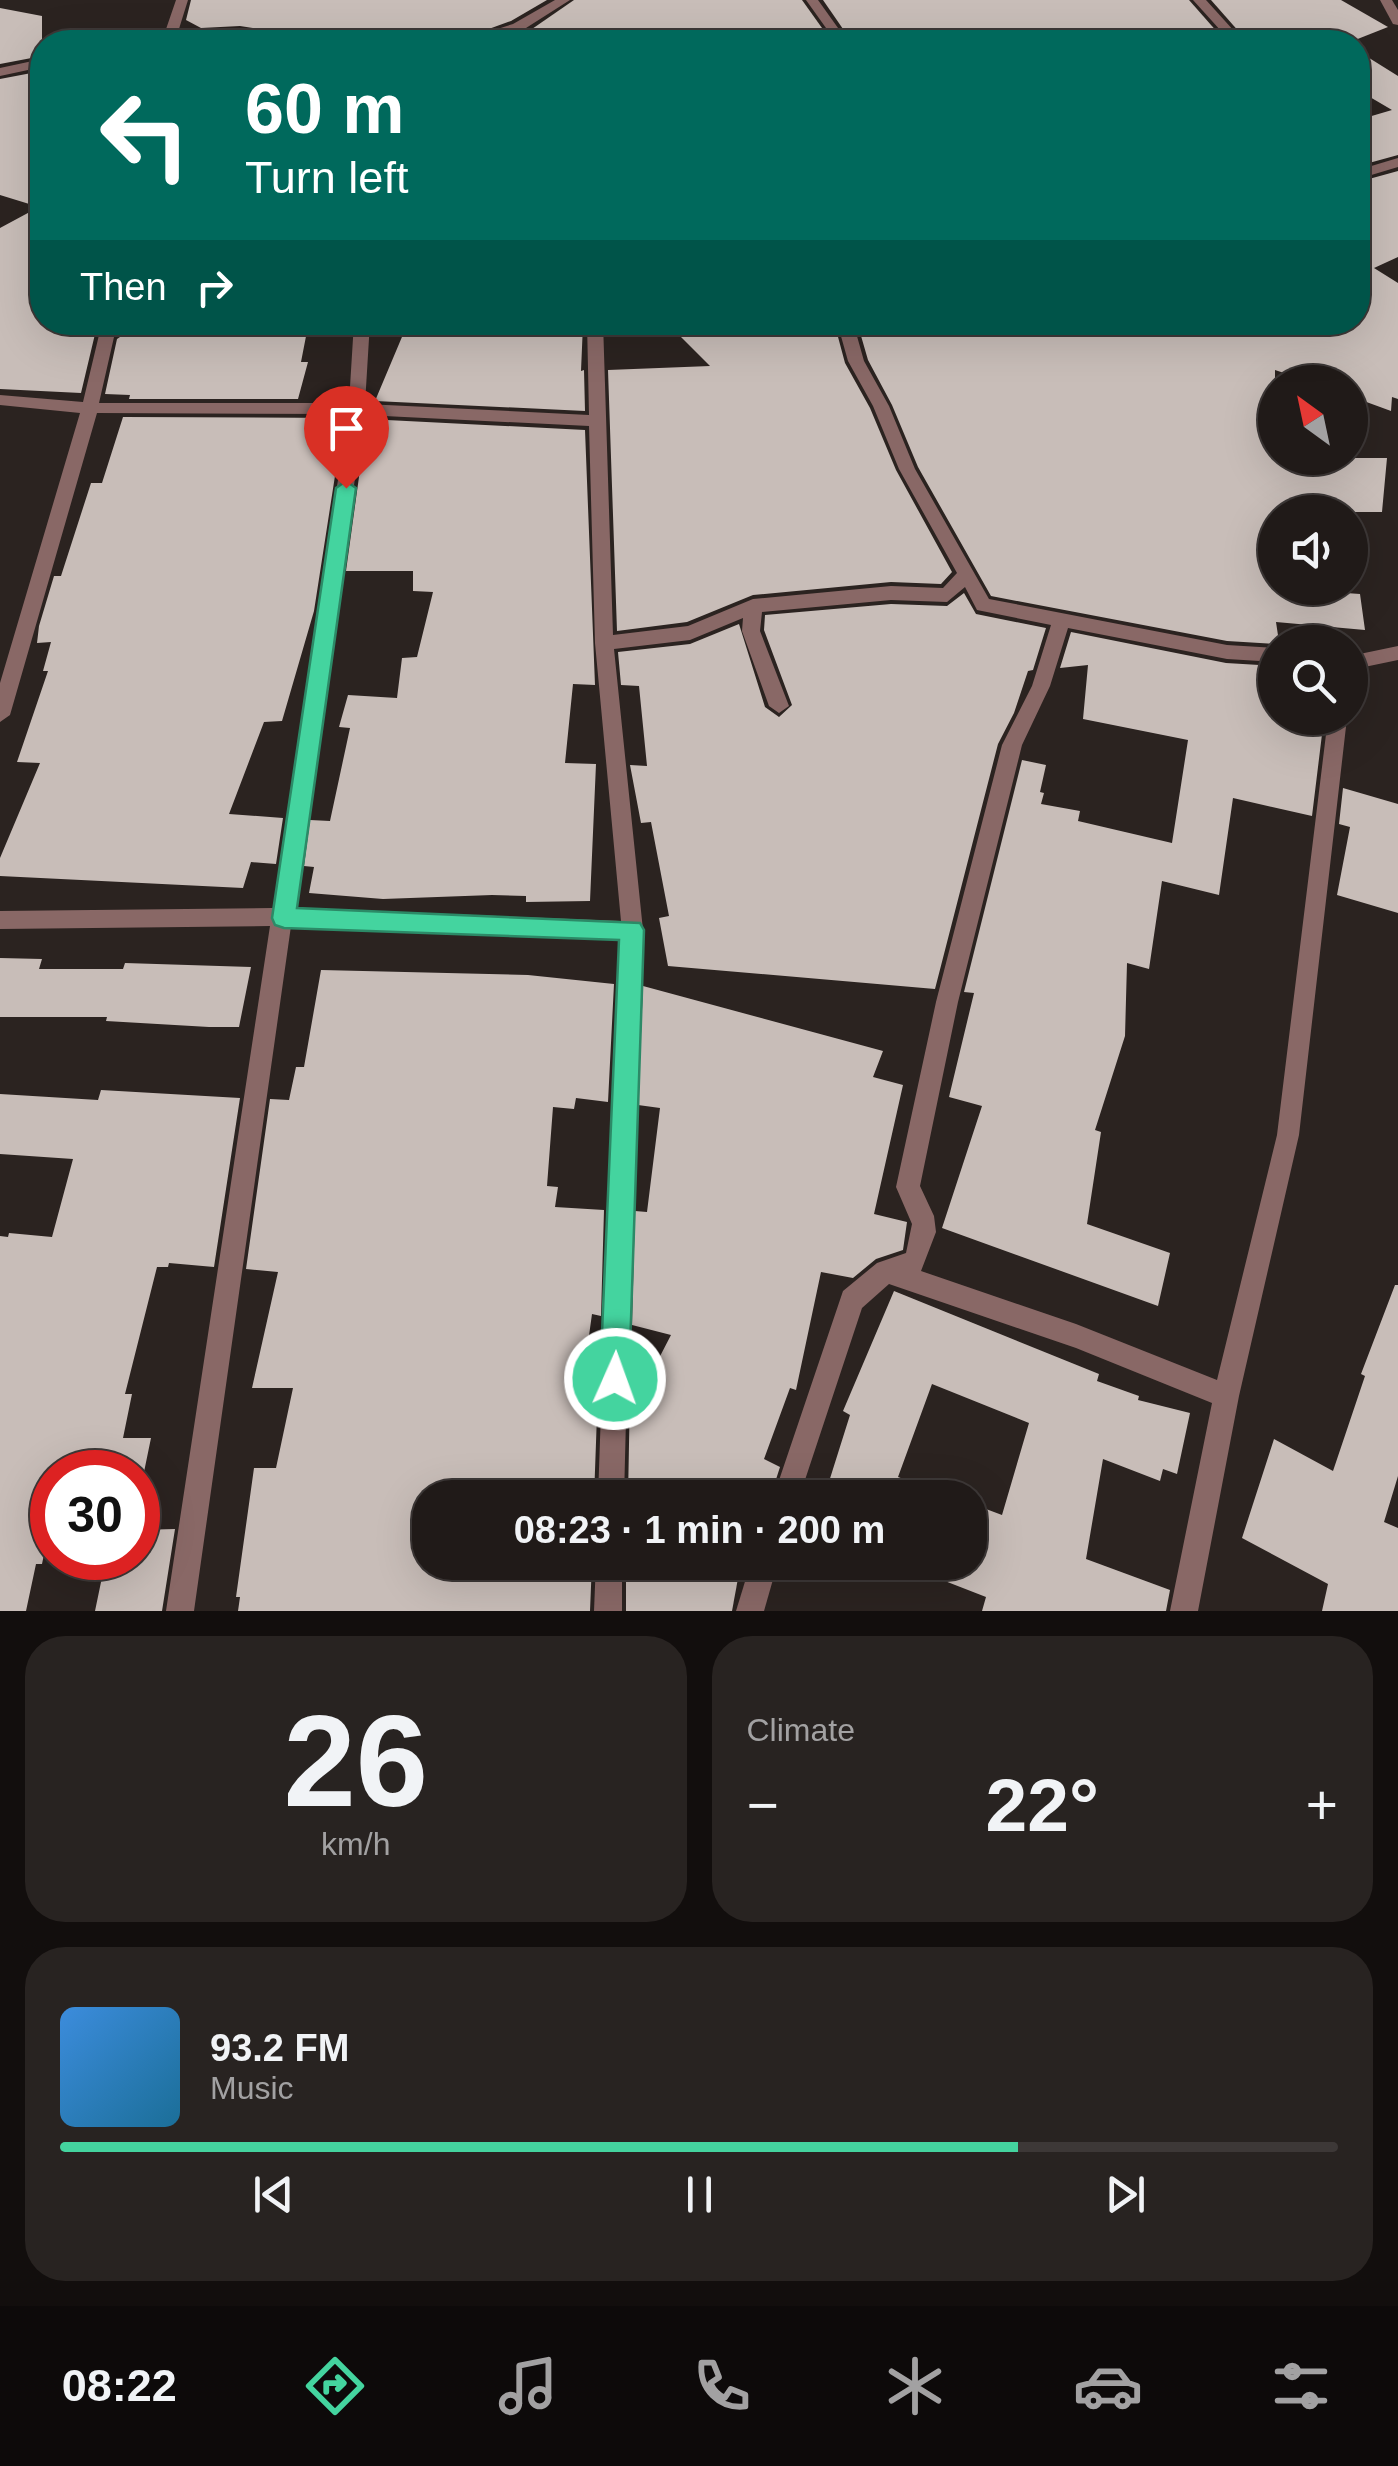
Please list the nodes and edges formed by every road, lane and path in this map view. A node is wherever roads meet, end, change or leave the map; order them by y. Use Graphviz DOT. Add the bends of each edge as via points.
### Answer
graph roads {
  1 [pos="182,0"];
  2 [pos="564,0"];
  3 [pos="812,0"];
  4 [pos="1199,0"];
  5 [pos="1386,0"];
  6 [pos="1398,22"];
  7 [pos="518,27"];
  8 [pos="172,30"];
  9 [pos="507,30"];
  10 [pos="521,30"];
  11 [pos="833,30"];
  12 [pos="1227,30"];
  13 [pos="30,66"];
  14 [pos="0,72"];
  15 [pos="1398,162"];
  16 [pos="1370,171"];
  17 [pos="108,335"];
  18 [pos="361,335"];
  19 [pos="595,335"];
  20 [pos="848,335"];
  21 [pos="0,400"];
  22 [pos="90,408"];
  23 [pos="357,409"];
  24 [pos="595,421"];
  25 [pos="967,574"];
  26 [pos="753,606"];
  27 [pos="1062,618"];
  28 [pos="604,643"];
  29 [pos="1258,654"];
  30 [pos="1398,654"];
  31 [pos="1368,660"];
  32 [pos="780,706"];
  33 [pos="0,714"];
  34 [pos="1336,735"];
  35 [pos="284,918"];
  36 [pos="0,920"];
  37 [pos="632,930"];
  38 [pos="886,1271"];
  39 [pos="1226,1396"];
  40 [pos="612,1480"];
  41 [pos="792,1480"];
  42 [pos="609,1580"];
  43 [pos="759,1580"];
  44 [pos="180,1611"];
  45 [pos="608,1611"];
  46 [pos="750,1611"];
  47 [pos="1184,1611"];
  1 -- 8 [label="street"];
  2 -- 7 [label="street"];
  3 -- 11 [label="street"];
  4 -- 12 [label="street"];
  5 -- 6 [label="street"];
  7 -- 9 [label="street"];
  7 -- 10 [label="street"];
  13 -- 14 [label="street"];
  15 -- 16 [label="street"];
  17 -- 22 [label="street"];
  18 -- 23 [label="street"];
  19 -- 24 [label="street"];
  20 -- 25 [label="street" via="907,469"];
  21 -- 22 [label="street"];
  22 -- 23 [label="street"];
  22 -- 33 [label="street"];
  23 -- 24 [label="street"];
  23 -- 35 [label="street"];
  24 -- 28 [label="street" via="605,534"];
  25 -- 26 [label="street" via="947,595 891,593"];
  25 -- 27 [label="street" via="982,606"];
  26 -- 28 [label="street" via="690,633"];
  26 -- 32 [label="street" via="751,631"];
  27 -- 29 [label="street"];
  27 -- 38 [label="street" via="1041,686 1012,744 947,1002 908,1187 927,1237 914,1262"];
  28 -- 37 [label="street"];
  30 -- 31 [label="street"];
  34 -- 39 [label="street" via="1288,1135"];
  35 -- 36 [label="street"];
  35 -- 37 [label="street"];
  35 -- 44 [label="street"];
  37 -- 40 [label="street"];
  38 -- 39 [label="street"];
  38 -- 41 [label="street" via="852,1300"];
  39 -- 47 [label="street"];
  42 -- 45 [label="street"];
  43 -- 46 [label="street"];
}
